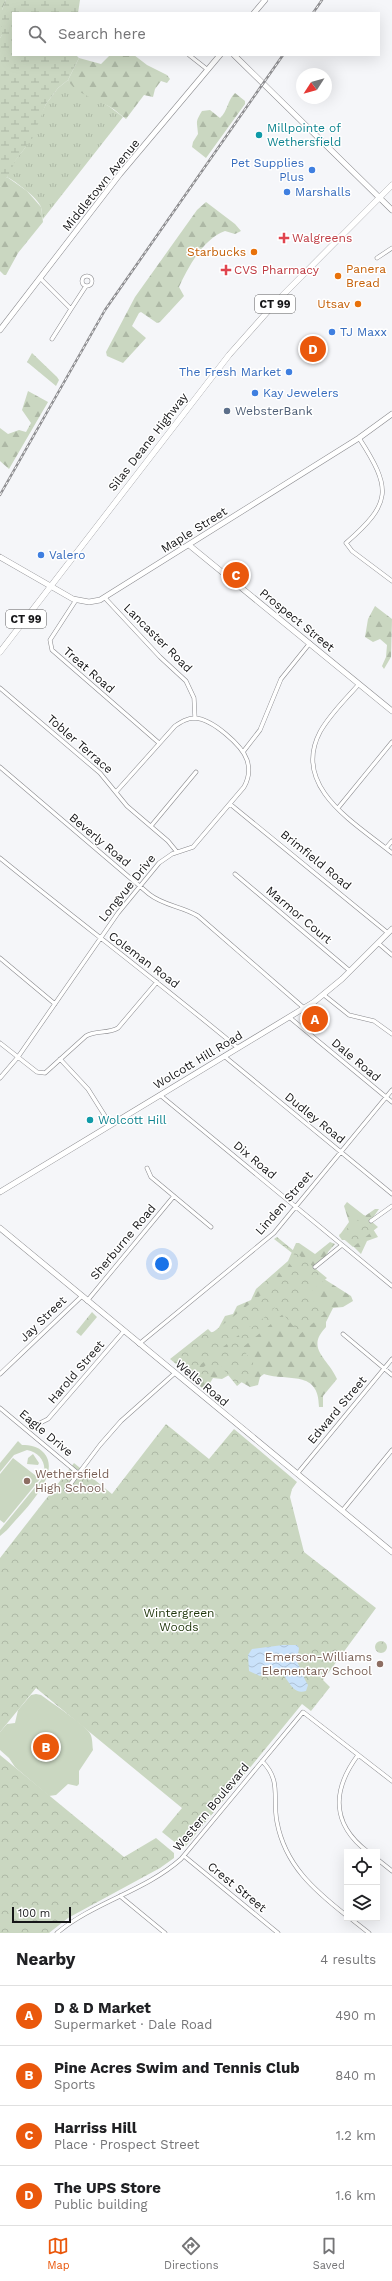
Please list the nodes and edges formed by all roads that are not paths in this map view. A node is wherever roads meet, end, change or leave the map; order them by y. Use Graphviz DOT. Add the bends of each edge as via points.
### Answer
graph roads {
  1 [pos="265,0"];
  2 [pos="255,12"];
  3 [pos="190,56"];
  4 [pos="219,56"];
  5 [pos="235,56"];
  6 [pos="208,70"];
  7 [pos="392,185"];
  8 [pos="380,197"];
  9 [pos="392,210"];
  10 [pos="392,248"];
  11 [pos="377,258"];
  12 [pos="40,278"];
  13 [pos="86,286"];
  14 [pos="71,309"];
  15 [pos="0,330"];
  16 [pos="52,339"];
  17 [pos="392,414"];
  18 [pos="358,438"];
  19 [pos="189,545"];
  20 [pos="0,557"];
  21 [pos="392,581"];
  22 [pos="51,586"];
  23 [pos="105,598"];
  24 [pos="76,600"];
  25 [pos="310,643"];
  26 [pos="0,652"];
  27 [pos="359,684"];
  28 [pos="0,688"];
  29 [pos="392,711"];
  30 [pos="195,718"];
  31 [pos="392,742"];
  32 [pos="159,743"];
  33 [pos="243,752"];
  34 [pos="0,767"];
  35 [pos="196,772"];
  36 [pos="116,792"];
  37 [pos="230,804"];
  38 [pos="338,808"];
  39 [pos="151,826"];
  40 [pos="392,841"];
  41 [pos="386,848"];
  42 [pos="177,852"];
  43 [pos="392,853"];
  44 [pos="0,858"];
  45 [pos="235,874"];
  46 [pos="140,886"];
  47 [pos="390,931"];
  48 [pos="100,939"];
  49 [pos="378,943"];
  50 [pos="392,955"];
  51 [pos="0,958"];
  52 [pos="350,971"];
  53 [pos="157,982"];
  54 [pos="324,995"];
  55 [pos="54,1004"];
  56 [pos="304,1008"];
  57 [pos="289,1017"];
  58 [pos="392,1034"];
  59 [pos="0,1043"];
  60 [pos="238,1048"];
  61 [pos="224,1056"];
  62 [pos="18,1057"];
  63 [pos="60,1059"];
  64 [pos="0,1078"];
  65 [pos="392,1090"];
  66 [pos="160,1095"];
  67 [pos="386,1098"];
  68 [pos="392,1102"];
  69 [pos="110,1124"];
  70 [pos="341,1152"];
  71 [pos="147,1168"];
  72 [pos="0,1192"];
  73 [pos="392,1194"];
  74 [pos="174,1196"];
  75 [pos="296,1206"];
  76 [pos="392,1206"];
  77 [pos="371,1221"];
  78 [pos="211,1227"];
  79 [pos="0,1228"];
  80 [pos="342,1245"];
  81 [pos="315,1267"];
  82 [pos="392,1286"];
  83 [pos="82,1296"];
  84 [pos="87,1301"];
  85 [pos="124,1331"];
  86 [pos="343,1334"];
  87 [pos="140,1344"];
  88 [pos="392,1359"];
  89 [pos="384,1368"];
  90 [pos="175,1373"];
  91 [pos="0,1374"];
  92 [pos="392,1375"];
  93 [pos="0,1408"];
  94 [pos="40,1423"];
  95 [pos="392,1450"];
  96 [pos="79,1474"];
  97 [pos="297,1474"];
  98 [pos="66,1490"];
  99 [pos="342,1511"];
  100 [pos="392,1552"];
  101 [pos="358,1755"];
  102 [pos="262,1761"];
  103 [pos="392,1781"];
  104 [pos="365,1849"];
  105 [pos="184,1856"];
  106 [pos="380,1861"];
  107 [pos="392,1871"];
  108 [pos="120,1896"];
  109 [pos="344,1914"];
  110 [pos="354,1921"];
  111 [pos="57,1933"];
  112 [pos="165,1933"];
  113 [pos="278,1933"];
  114 [pos="370,1933"];
  1 -- 2 [label="main road"];
  3 -- 6 [label="street"];
  4 -- 6 [label="main road, Middletown Avenue"];
  5 -- 8 [label="main road"];
  6 -- 12 [label="main road, Middletown Avenue" via="120,174"];
  7 -- 8 [label="main road, Silas Deane Highway / CT 99"];
  8 -- 9 [label="main road"];
  8 -- 22 [label="main road, Silas Deane Highway / CT 99" via="277,301 229,355"];
  10 -- 11 [label="street"];
  12 -- 14 [label="street"];
  12 -- 15 [label="main road, Middletown Avenue"];
  13 -- 14 [label="street"];
  14 -- 16 [label="street"];
  17 -- 18 [label="main road, Maple Street"];
  18 -- 19 [label="main road, Maple Street"];
  18 -- 21 [label="street" via="373,459 383,481 384,497 378,513 369,524 346,543 352,551"];
  19 -- 23 [label="main road, Maple Street"];
  19 -- 25 [label="main road, Prospect Street"];
  20 -- 22 [label="main road, Maple Street"];
  22 -- 24 [label="main road, Maple Street"];
  22 -- 26 [label="main road, Silas Deane Highway / CT 99"];
  23 -- 24 [label="main road, Maple Street" via="93,602"];
  23 -- 30 [label="street, Lancaster Road" via="186,681 194,698"];
  24 -- 32 [label="street, Treat Road" via="50,640 52,650"];
  25 -- 27 [label="main road, Prospect Street"];
  25 -- 33 [label="street" via="281,679 260,730"];
  27 -- 29 [label="main road, Prospect Street"];
  27 -- 38 [label="street" via="322,728 313,756 318,785"];
  28 -- 36 [label="street, Tobler Terrace" via="100,773"];
  30 -- 32 [label="street" via="179,723"];
  30 -- 33 [label="street" via="214,726"];
  31 -- 38 [label="street"];
  32 -- 36 [label="street"];
  33 -- 37 [label="street, Longvue Drive" via="249,766 248,777 244,787"];
  34 -- 46 [label="street, Beverly Road"];
  35 -- 39 [label="street"];
  36 -- 39 [label="street, Tobler Terrace" via="127,806"];
  37 -- 42 [label="street, Longvue Drive" via="193,847"];
  37 -- 47 [label="street, Brimfield Road"];
  38 -- 41 [label="street"];
  39 -- 42 [label="street, Tobler Terrace"];
  40 -- 41 [label="street"];
  41 -- 43 [label="street"];
  42 -- 46 [label="street, Longvue Drive" via="159,863"];
  44 -- 48 [label="street, Coleman Road"];
  45 -- 52 [label="street, Marmor Court"];
  46 -- 48 [label="street, Longvue Drive"];
  46 -- 56 [label="street, Beverly Road" via="158,901 198,916"];
  47 -- 49 [label="main road, Wolcott Hill Road"];
  48 -- 53 [label="street, Coleman Road"];
  48 -- 55 [label="street, Longvue Drive"];
  49 -- 50 [label="street"];
  49 -- 52 [label="main road, Wolcott Hill Road"];
  51 -- 55 [label="street"];
  52 -- 54 [label="main road, Wolcott Hill Road"];
  53 -- 60 [label="street, Coleman Road"];
  53 -- 63 [label="street" via="118,1028 86,1036"];
  54 -- 56 [label="main road, Wolcott Hill Road"];
  54 -- 58 [label="street" via="349,1015 374,1022"];
  55 -- 62 [label="street, Longvue Drive"];
  56 -- 57 [label="main road, Wolcott Hill Road"];
  57 -- 60 [label="main road, Wolcott Hill Road"];
  57 -- 67 [label="street, Dale Road"];
  59 -- 62 [label="street"];
  60 -- 61 [label="main road, Wolcott Hill Road"];
  61 -- 66 [label="main road, Wolcott Hill Road"];
  61 -- 70 [label="street, Dudley Road"];
  62 -- 63 [label="street" via="43,1074"];
  62 -- 64 [label="street, Longvue Drive"];
  63 -- 69 [label="street" via="88,1089"];
  65 -- 67 [label="street, Linden Street"];
  66 -- 69 [label="main road, Wolcott Hill Road"];
  66 -- 75 [label="street, Dix Road"];
  67 -- 68 [label="street, Dale Road"];
  67 -- 70 [label="street, Linden Street"];
  69 -- 72 [label="main road, Wolcott Hill Road"];
  70 -- 73 [label="street, Dudley Road"];
  70 -- 75 [label="street, Linden Street"];
  71 -- 74 [label="street" via="151,1177"];
  74 -- 78 [label="street"];
  74 -- 84 [label="street, Sherburne Road"];
  75 -- 80 [label="street, Dix Road"];
  75 -- 87 [label="street, Linden Street" via="269,1238"];
  76 -- 77 [label="street"];
  79 -- 83 [label="main road, Wells Road"];
  80 -- 81 [label="street"];
  80 -- 82 [label="street, Dix Road"];
  83 -- 84 [label="main road, Wells Road"];
  83 -- 91 [label="street, Jay Street"];
  84 -- 85 [label="main road, Wells Road"];
  85 -- 87 [label="main road, Wells Road"];
  85 -- 94 [label="street, Harold Street" via="48,1419"];
  86 -- 89 [label="street"];
  87 -- 90 [label="main road, Wells Road"];
  88 -- 89 [label="street, Edward Street"];
  89 -- 92 [label="street"];
  89 -- 97 [label="street, Edward Street"];
  90 -- 96 [label="street" via="121,1421"];
  90 -- 97 [label="main road, Wells Road"];
  93 -- 96 [label="street, Eagle Drive"];
  95 -- 99 [label="street"];
  96 -- 98 [label="street"];
  97 -- 99 [label="main road, Wells Road"];
  99 -- 100 [label="main road, Wells Road"];
  101 -- 102 [label="street, Western Boulevard" via="303,1712"];
  101 -- 103 [label="street"];
  101 -- 104 [label="street" via="343,1778 339,1804 347,1831"];
  102 -- 105 [label="street, Western Boulevard"];
  102 -- 109 [label="street" via="274,1776 276,1820 289,1857 307,1883"];
  105 -- 108 [label="street, Western Boulevard" via="166,1871"];
  105 -- 113 [label="street, Crest Street"];
  106 -- 107 [label="street"];
  108 -- 111 [label="street, Western Boulevard"];
  108 -- 112 [label="street"];
  110 -- 114 [label="street"];
}
